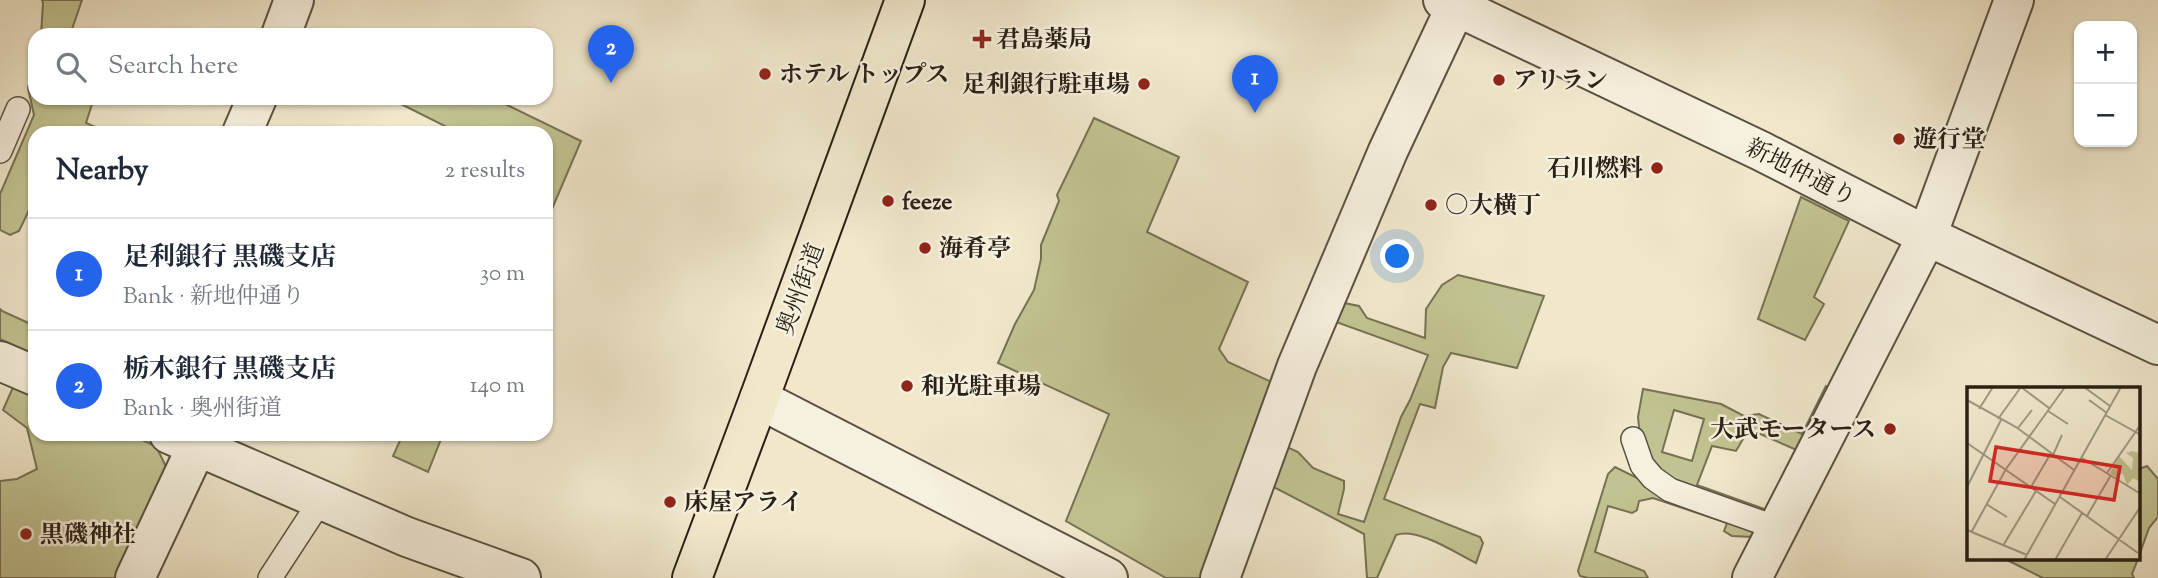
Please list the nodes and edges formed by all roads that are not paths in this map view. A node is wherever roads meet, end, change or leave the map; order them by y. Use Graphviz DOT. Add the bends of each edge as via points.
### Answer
graph roads {
  1 [pos="293,0"];
  2 [pos="905,0"];
  3 [pos="2014,0"];
  4 [pos="1449,3"];
  5 [pos="283,28"];
  6 [pos="254,105"];
  7 [pos="18,109"];
  8 [pos="245,126"];
  9 [pos="0,151"];
  10 [pos="1927,236"];
  11 [pos="2158,345"];
  12 [pos="0,361"];
  13 [pos="28,373"];
  14 [pos="759,399"];
  15 [pos="1633,439"];
  16 [pos="183,441"];
  17 [pos="185,441"];
  18 [pos="321,499"];
  19 [pos="1777,528"];
  20 [pos="135,578"];
  21 [pos="270,578"];
  22 [pos="520,578"];
  23 [pos="692,578"];
  24 [pos="1108,578"];
  25 [pos="1220,578"];
  26 [pos="1752,578"];
  1 -- 5 [label="street"];
  2 -- 14 [label="main road, 奥州街道"];
  3 -- 10 [label="street"];
  4 -- 10 [label="street, 新地仲通り" via="1761,151"];
  4 -- 25 [label="street" via="1297,366"];
  6 -- 8 [label="street"];
  7 -- 9 [label="lane"];
  10 -- 11 [label="street, 新地仲通り"];
  10 -- 19 [label="street"];
  12 -- 13 [label="street"];
  14 -- 23 [label="main road, 奥州街道"];
  14 -- 24 [label="street"];
  15 -- 19 [label="lane" via="1642,465 1670,490"];
  16 -- 20 [label="street"];
  17 -- 18 [label="street"];
  18 -- 21 [label="lane"];
  18 -- 22 [label="street" via="407,537"];
  19 -- 26 [label="street"];
}
